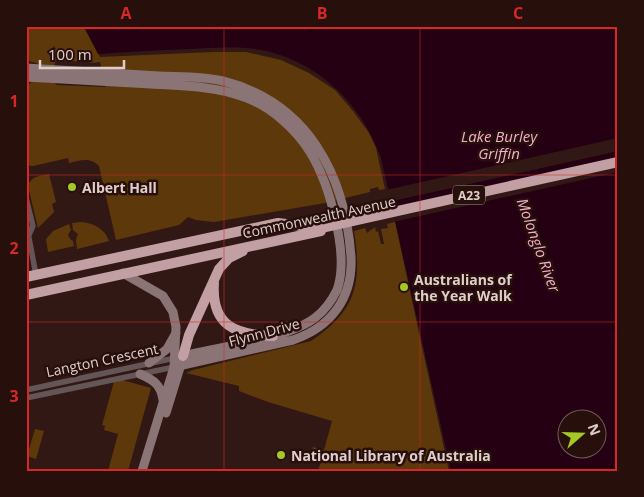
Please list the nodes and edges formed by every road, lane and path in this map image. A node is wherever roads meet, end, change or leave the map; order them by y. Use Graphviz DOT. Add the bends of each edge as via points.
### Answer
graph roads {
  1 [pos="26,68"];
  2 [pos="26,76"];
  3 [pos="618,164"];
  4 [pos="26,198"];
  5 [pos="26,222"];
  6 [pos="321,230"];
  7 [pos="28,235"];
  8 [pos="253,245"];
  9 [pos="124,273"];
  10 [pos="31,276"];
  11 [pos="215,278"];
  12 [pos="26,294"];
  13 [pos="177,331"];
  14 [pos="273,336"];
  15 [pos="178,361"];
  16 [pos="149,363"];
  17 [pos="140,374"];
  18 [pos="68,381"];
  19 [pos="29,389"];
  20 [pos="69,389"];
  21 [pos="27,400"];
  22 [pos="164,401"];
  23 [pos="142,471"];
  24 [pos="147,471"];
  1 -- 15 [label="main road, Flynn Drive" via="222,81 268,98 280,106 303,127 321,153 339,193 350,240 352,271 335,313 318,329 300,338"];
  2 -- 14 [label="main road, Flynn Drive" via="218,90 255,102 290,128 310,152 329,193 341,254 340,278 331,300 315,318"];
  3 -- 6 [label="highway, Commonwealth Avenue / A23, bridge"];
  3 -- 6 [label="highway, Commonwealth Avenue / A23, bridge"];
  4 -- 7 [label="street" via="33,226"];
  5 -- 7 [label="street"];
  6 -- 8 [label="highway, Commonwealth Avenue / A23"];
  6 -- 10 [label="highway, Commonwealth Avenue / A23" via="278,223"];
  7 -- 10 [label="street"];
  8 -- 9 [label="highway, Commonwealth Avenue / A23"];
  8 -- 11 [label="highway" via="227,260"];
  9 -- 12 [label="highway, Commonwealth Avenue / A23"];
  9 -- 13 [label="main road" via="163,296 173,312"];
  11 -- 14 [label="highway" via="213,299 223,321 244,333"];
  11 -- 15 [label="highway"];
  13 -- 15 [label="main road"];
  13 -- 16 [label="main road" via="168,348"];
  14 -- 15 [label="main road, Flynn Drive"];
  15 -- 16 [label="street, Langton Crescent"];
  15 -- 17 [label="street, Langton Crescent"];
  15 -- 22 [label="main road"];
  15 -- 24 [label="main road"];
  16 -- 18 [label="street, Langton Crescent"];
  17 -- 20 [label="street, Langton Crescent"];
  17 -- 22 [label="main road" via="158,384"];
  18 -- 19 [label="street, Langton Crescent"];
  18 -- 20 [label="street"];
  19 -- 21 [label="street"];
  20 -- 21 [label="street, Langton Crescent"];
  22 -- 23 [label="main road"];
}
